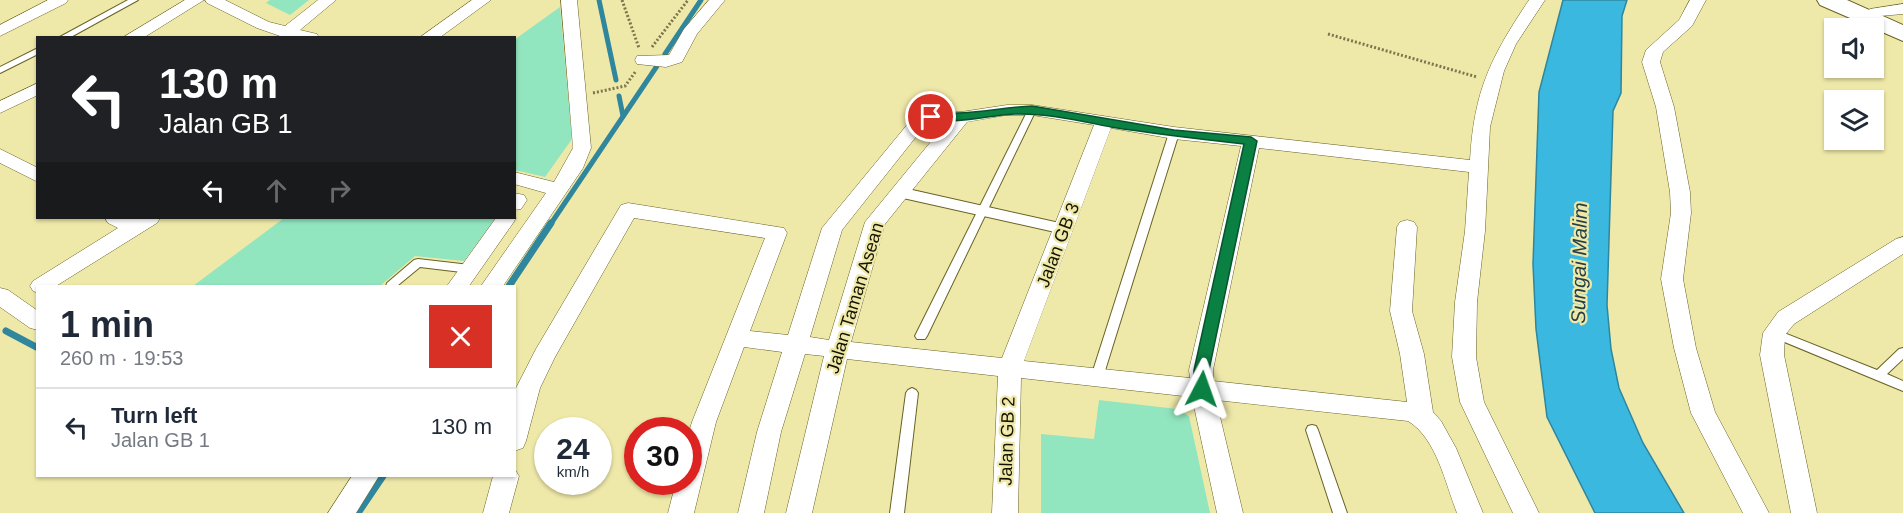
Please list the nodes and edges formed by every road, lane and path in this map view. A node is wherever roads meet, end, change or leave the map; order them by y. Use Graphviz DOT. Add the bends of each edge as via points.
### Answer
graph roads {
  1 [pos="60,0"];
  2 [pos="134,0"];
  3 [pos="195,0"];
  4 [pos="213,0"];
  5 [pos="328,0"];
  6 [pos="483,0"];
  7 [pos="569,0"];
  8 [pos="622,0"];
  9 [pos="688,0"];
  10 [pos="717,0"];
  11 [pos="1537,0"];
  12 [pos="1698,0"];
  13 [pos="1828,0"];
  14 [pos="1903,9"];
  15 [pos="1867,18"];
  16 [pos="1884,26"];
  17 [pos="1,29"];
  18 [pos="286,33"];
  19 [pos="1328,34"];
  20 [pos="1903,34"];
  21 [pos="66,36"];
  22 [pos="133,36"];
  23 [pos="301,36"];
  24 [pos="430,36"];
  25 [pos="36,51"];
  26 [pos="643,60"];
  27 [pos="0,70"];
  28 [pos="1492,81"];
  29 [pos="36,89"];
  30 [pos="579,96"];
  31 [pos="0,108"];
  32 [pos="1032,110"];
  33 [pos="961,117"];
  34 [pos="1104,122"];
  35 [pos="1174,133"];
  36 [pos="1251,141"];
  37 [pos="0,156"];
  38 [pos="1480,167"];
  39 [pos="36,175"];
  40 [pos="516,179"];
  41 [pos="557,189"];
  42 [pos="900,192"];
  43 [pos="984,211"];
  44 [pos="120,219"];
  45 [pos="505,219"];
  46 [pos="142,223"];
  47 [pos="1407,227"];
  48 [pos="1064,229"];
  49 [pos="1902,245"];
  50 [pos="464,278"];
  51 [pos="42,285"];
  52 [pos="392,285"];
  53 [pos="493,285"];
  54 [pos="36,288"];
  55 [pos="4,304"];
  56 [pos="36,321"];
  57 [pos="1774,333"];
  58 [pos="921,336"];
  59 [pos="736,338"];
  60 [pos="796,345"];
  61 [pos="838,349"];
  62 [pos="1903,352"];
  63 [pos="1010,368"];
  64 [pos="1878,376"];
  65 [pos="1097,377"];
  66 [pos="1903,386"];
  67 [pos="1202,389"];
  68 [pos="912,393"];
  69 [pos="1421,415"];
  70 [pos="1312,430"];
  71 [pos="516,433"];
  72 [pos="365,477"];
  73 [pos="506,477"];
  74 [pos="341,513"];
  75 [pos="496,513"];
  76 [pos="681,513"];
  77 [pos="751,513"];
  78 [pos="799,513"];
  79 [pos="897,513"];
  80 [pos="1005,513"];
  81 [pos="1230,513"];
  82 [pos="1340,513"];
  83 [pos="1470,513"];
  84 [pos="1526,513"];
  85 [pos="1756,513"];
  86 [pos="1804,513"];
  1 -- 17 [label="street"];
  2 -- 21 [label="lane"];
  3 -- 22 [label="street"];
  4 -- 18 [label="street"];
  5 -- 18 [label="street"];
  6 -- 24 [label="street"];
  7 -- 30 [label="street"];
  8 -- 26 [label="path"];
  9 -- 26 [label="path"];
  10 -- 26 [label="street" via="690,32 676,58 666,62"];
  11 -- 28 [label="street" via="1508,44"];
  12 -- 85 [label="street" via="1686,23 1652,54 1651,63 1665,107 1680,192 1672,287 1703,413"];
  13 -- 15 [label="main road"];
  14 -- 15 [label="street" via="1876,12"];
  16 -- 20 [label="main road"];
  18 -- 23 [label="street"];
  19 -- 28 [label="path"];
  25 -- 27 [label="lane"];
  26 -- 30 [label="path" via="625,86"];
  28 -- 38 [label="street" via="1481,127"];
  29 -- 31 [label="street"];
  30 -- 41 [label="street" via="582,148"];
  32 -- 33 [label="street"];
  32 -- 34 [label="street"];
  32 -- 43 [label="lane"];
  33 -- 42 [label="street, Jalan Taman Asean"];
  33 -- 60 [label="street, Jalan Taman Asean" via="931,117 917,124 832,228"];
  34 -- 35 [label="street"];
  34 -- 48 [label="street, Jalan GB 3"];
  35 -- 36 [label="street"];
  35 -- 65 [label="lane"];
  36 -- 38 [label="street"];
  36 -- 67 [label="street" via="1201,370"];
  37 -- 39 [label="street"];
  38 -- 84 [label="street" via="1464,357 1472,402"];
  40 -- 41 [label="street"];
  41 -- 53 [label="street"];
  42 -- 43 [label="street"];
  42 -- 61 [label="street, Jalan Taman Asean" via="875,222"];
  43 -- 48 [label="street"];
  43 -- 58 [label="lane"];
  44 -- 46 [label="street"];
  45 -- 50 [label="street"];
  46 -- 51 [label="street"];
  47 -- 69 [label="street" via="1401,310"];
  48 -- 63 [label="street, Jalan GB 3"];
  49 -- 57 [label="street" via="1786,318"];
  50 -- 52 [label="lane" via="418,263"];
  54 -- 55 [label="street"];
  55 -- 56 [label="street"];
  57 -- 64 [label="lane"];
  57 -- 86 [label="street" via="1772,355"];
  59 -- 60 [label="street"];
  59 -- 71 [label="street" via="777,233 628,210 536,372"];
  59 -- 76 [label="street" via="704,422"];
  60 -- 61 [label="street"];
  60 -- 77 [label="street, Jalan Taman Asean" via="769,432"];
  61 -- 63 [label="street"];
  61 -- 78 [label="street, Jalan Taman Asean"];
  62 -- 64 [label="lane"];
  63 -- 65 [label="street"];
  63 -- 80 [label="street, Jalan GB 2"];
  64 -- 66 [label="lane"];
  65 -- 67 [label="street"];
  67 -- 69 [label="street" via="1413,411"];
  67 -- 81 [label="street"];
  68 -- 79 [label="lane"];
  69 -- 83 [label="street" via="1436,433"];
  70 -- 82 [label="lane"];
  72 -- 74 [label="street"];
  73 -- 75 [label="street"];
}
